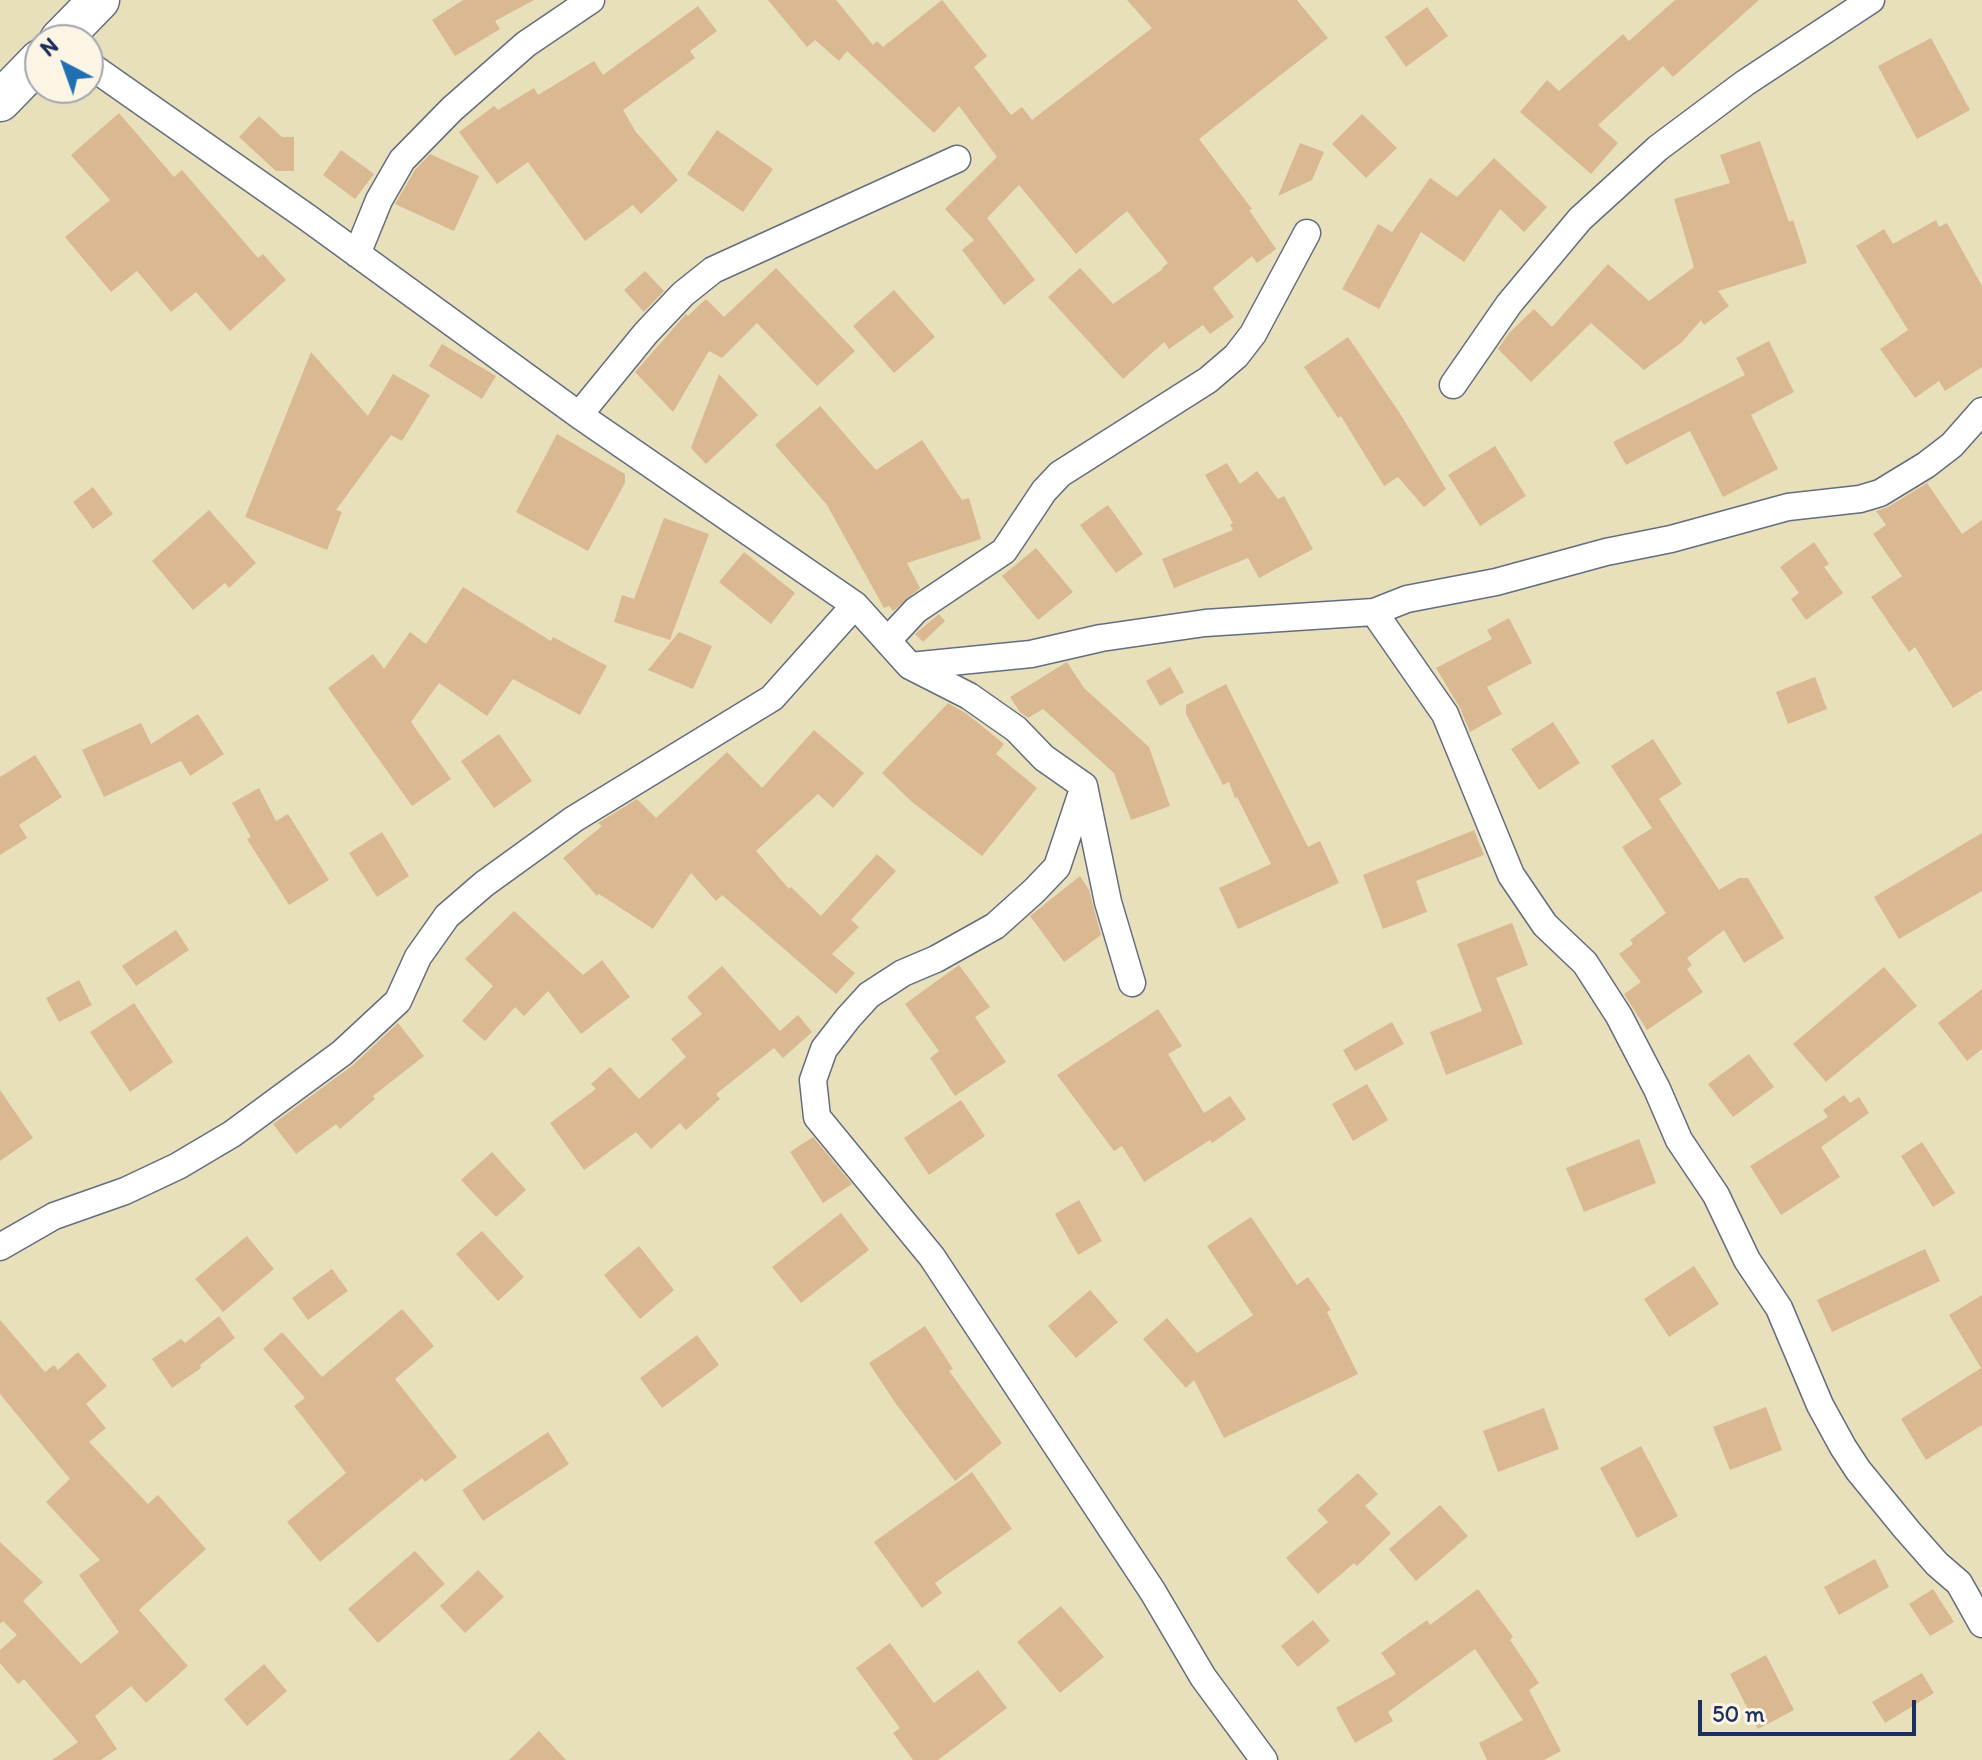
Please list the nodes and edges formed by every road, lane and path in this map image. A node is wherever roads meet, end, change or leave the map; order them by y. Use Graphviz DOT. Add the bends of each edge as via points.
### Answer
graph roads {
  1 [pos="99,0"];
  2 [pos="591,0"];
  3 [pos="1871,0"];
  4 [pos="76,24"];
  5 [pos="104,75"];
  6 [pos="24,76"];
  7 [pos="0,101"];
  8 [pos="957,159"];
  9 [pos="1307,233"];
  10 [pos="357,254"];
  11 [pos="1453,385"];
  12 [pos="1982,411"];
  13 [pos="579,415"];
  14 [pos="855,605"];
  15 [pos="1374,612"];
  16 [pos="888,640"];
  17 [pos="910,666"];
  18 [pos="1084,786"];
  19 [pos="1132,983"];
  20 [pos="0,1247"];
  21 [pos="1982,1624"];
  22 [pos="1264,1760"];
  1 -- 4 [label="main road"];
  2 -- 10 [label="street" via="526,44 402,160"];
  3 -- 11 [label="street" via="1671,138 1580,219 1509,304"];
  5 -- 10 [label="street"];
  6 -- 7 [label="main road"];
  8 -- 13 [label="street" via="713,270 646,333"];
  9 -- 16 [label="street" via="1236,356 1208,380 1060,474 1004,551 916,610"];
  10 -- 13 [label="street"];
  12 -- 15 [label="street" via="1952,445 1880,493 1788,507 1496,582 1407,599"];
  13 -- 14 [label="street"];
  14 -- 16 [label="street"];
  14 -- 20 [label="street" via="772,698 574,819 447,916 418,957 398,1001 342,1053 232,1134 178,1166 54,1216"];
  15 -- 17 [label="street" via="1205,623 1031,654"];
  15 -- 21 [label="street" via="1445,714 1511,875 1545,925 1585,963 1619,1016 1679,1140 1779,1308 1843,1447 1899,1520 1959,1583"];
  16 -- 17 [label="street"];
  17 -- 18 [label="street" via="981,704"];
  18 -- 19 [label="street" via="1108,902"];
  18 -- 22 [label="street" via="1057,867 1034,891 995,926 869,995 848,1018 824,1049 813,1080 817,1117 932,1257 1153,1592 1203,1677"];
}
